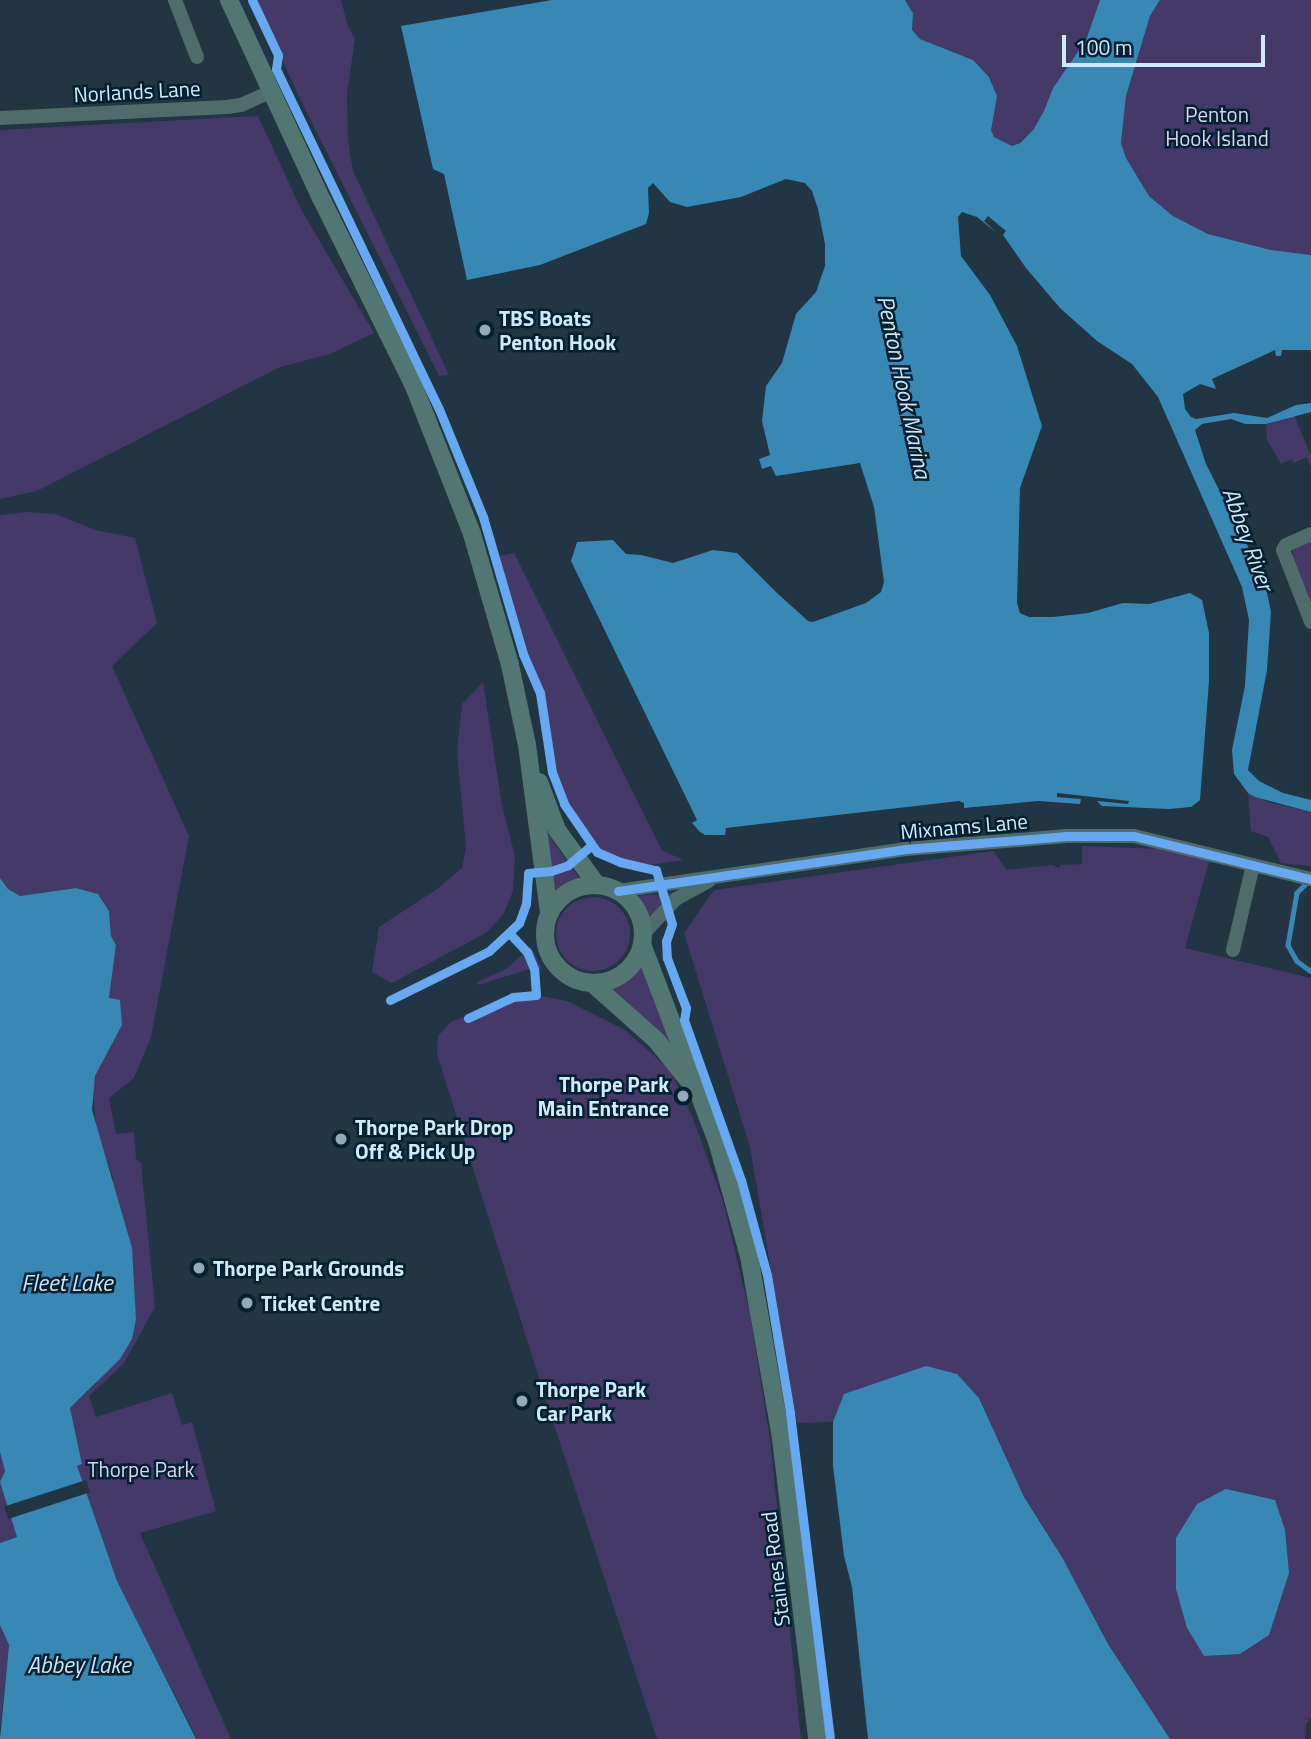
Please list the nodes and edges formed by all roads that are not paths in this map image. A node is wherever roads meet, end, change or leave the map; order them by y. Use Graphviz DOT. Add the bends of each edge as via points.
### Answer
graph roads {
  1 [pos="175,0"];
  2 [pos="229,0"];
  3 [pos="197,57"];
  4 [pos="272,91"];
  5 [pos="0,118"];
  6 [pos="1311,534"];
  7 [pos="1311,622"];
  8 [pos="527,745"];
  9 [pos="1253,865"];
  10 [pos="720,876"];
  11 [pos="1311,879"];
  12 [pos="597,884"];
  13 [pos="618,891"];
  14 [pos="549,913"];
  15 [pos="643,939"];
  16 [pos="1233,950"];
  17 [pos="592,983"];
  18 [pos="705,1108"];
  19 [pos="817,1739"];
  1 -- 3 [label="street"];
  2 -- 4 [label="main road"];
  4 -- 5 [label="street, Norlands Lane" via="227,107"];
  4 -- 8 [label="main road" via="413,384 455,486 510,665"];
  6 -- 7 [label="street" via="1284,548"];
  8 -- 12 [label="main road" via="557,830"];
  8 -- 14 [label="main road"];
  9 -- 10 [label="street, Mixnams Lane" via="1134,836 1066,836 918,847"];
  9 -- 11 [label="street, Mixnams Lane"];
  9 -- 16 [label="street"];
  10 -- 13 [label="street, Mixnams Lane"];
  10 -- 15 [label="street, Mixnams Lane" via="676,899"];
  12 -- 13 [label="main road"];
  12 -- 14 [label="main road" via="568,891"];
  13 -- 15 [label="main road" via="637,909"];
  14 -- 17 [label="main road" via="545,936 551,957 566,974"];
  15 -- 17 [label="main road" via="629,968"];
  15 -- 18 [label="main road, Staines Road"];
  17 -- 18 [label="main road, Staines Road" via="656,1040"];
  18 -- 19 [label="main road, Staines Road" via="735,1197 767,1345"];
}
